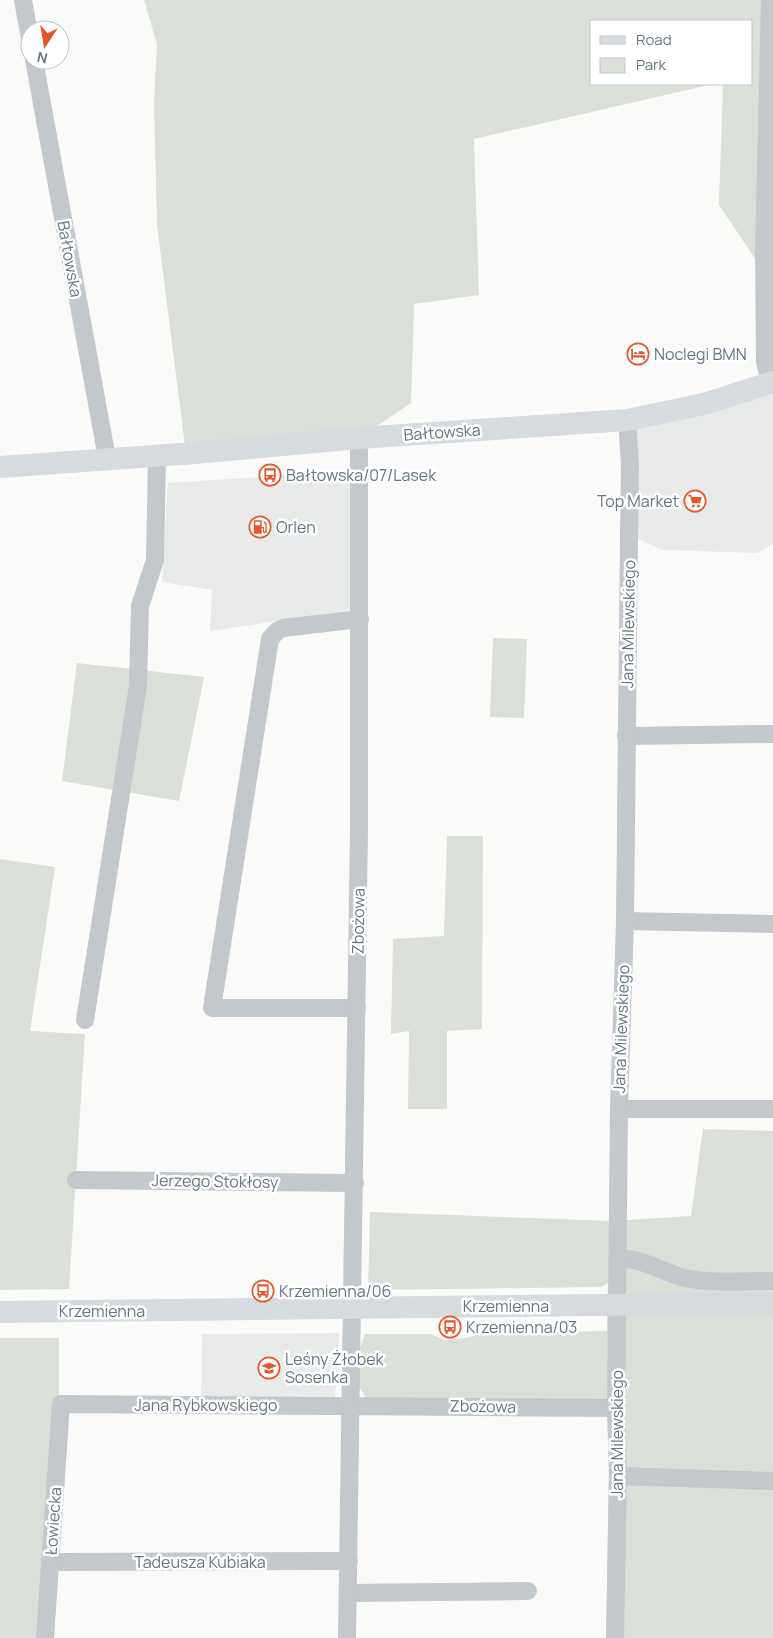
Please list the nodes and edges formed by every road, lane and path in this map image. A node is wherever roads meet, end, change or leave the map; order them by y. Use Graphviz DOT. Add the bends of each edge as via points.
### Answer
graph roads {
  1 [pos="23,0"];
  2 [pos="770,0"];
  3 [pos="27,20"];
  4 [pos="36,70"];
  5 [pos="771,383"];
  6 [pos="627,420"];
  7 [pos="359,438"];
  8 [pos="157,456"];
  9 [pos="107,458"];
  10 [pos="0,467"];
  11 [pos="360,619"];
  12 [pos="773,734"];
  13 [pos="626,736"];
  14 [pos="625,920"];
  15 [pos="773,924"];
  16 [pos="357,1008"];
  17 [pos="85,1020"];
  18 [pos="619,1109"];
  19 [pos="773,1109"];
  20 [pos="76,1180"];
  21 [pos="355,1183"];
  22 [pos="618,1258"];
  23 [pos="773,1281"];
  24 [pos="773,1303"];
  25 [pos="618,1305"];
  26 [pos="353,1309"];
  27 [pos="0,1312"];
  28 [pos="62,1404"];
  29 [pos="351,1405"];
  30 [pos="616,1408"];
  31 [pos="618,1476"];
  32 [pos="773,1481"];
  33 [pos="349,1561"];
  34 [pos="51,1562"];
  35 [pos="528,1591"];
  36 [pos="348,1593"];
  37 [pos="45,1638"];
  38 [pos="347,1638"];
  39 [pos="615,1638"];
  1 -- 3 [label="street"];
  2 -- 5 [label="street" via="764,252 765,362"];
  4 -- 9 [label="street, Bałtowska"];
  5 -- 6 [label="main road, Bałtowska" via="704,404"];
  6 -- 7 [label="main road, Bałtowska"];
  6 -- 13 [label="street, Jana Milewskiego" via="630,475"];
  7 -- 8 [label="main road, Bałtowska"];
  7 -- 11 [label="street, Zbożowa"];
  8 -- 9 [label="main road, Bałtowska"];
  8 -- 17 [label="street" via="155,560 140,606 138,686"];
  9 -- 10 [label="main road, Bałtowska"];
  11 -- 16 [label="street, Zbożowa"];
  11 -- 16 [label="street" via="283,628 270,639 212,1008"];
  12 -- 13 [label="street"];
  13 -- 14 [label="street, Jana Milewskiego"];
  14 -- 15 [label="street"];
  14 -- 18 [label="street, Jana Milewskiego"];
  16 -- 21 [label="street, Zbożowa"];
  18 -- 19 [label="street"];
  18 -- 22 [label="street, Jana Milewskiego"];
  20 -- 21 [label="street, Jerzego Stokłosy"];
  21 -- 26 [label="street, Zbożowa"];
  22 -- 23 [label="street" via="628,1258 683,1277 710,1282"];
  22 -- 25 [label="street, Jana Milewskiego"];
  24 -- 25 [label="main road, Krzemienna"];
  25 -- 26 [label="main road, Krzemienna"];
  25 -- 30 [label="street, Jana Milewskiego"];
  26 -- 27 [label="main road, Krzemienna"];
  26 -- 29 [label="street, Zbożowa"];
  28 -- 29 [label="street, Jana Rybkowskiego"];
  28 -- 34 [label="street, Łowiecka"];
  29 -- 30 [label="street, Zbożowa"];
  29 -- 33 [label="street, Zbożowa"];
  30 -- 31 [label="street, Jana Milewskiego"];
  31 -- 32 [label="street"];
  31 -- 39 [label="street, Jana Milewskiego"];
  33 -- 34 [label="street, Tadeusza Kubiaka"];
  33 -- 36 [label="street, Zbożowa"];
  34 -- 37 [label="street, Łowiecka"];
  35 -- 36 [label="street"];
  36 -- 38 [label="street, Zbożowa"];
}
